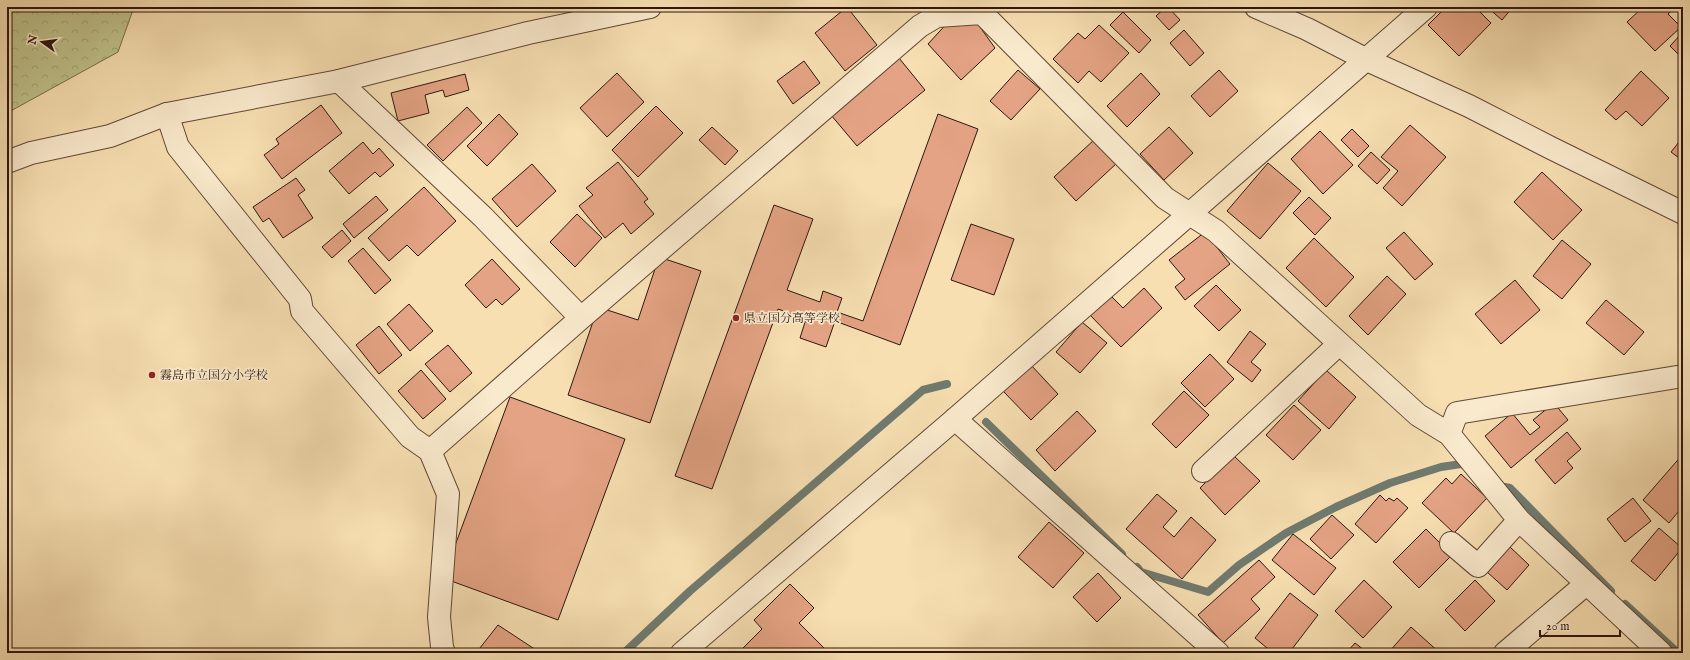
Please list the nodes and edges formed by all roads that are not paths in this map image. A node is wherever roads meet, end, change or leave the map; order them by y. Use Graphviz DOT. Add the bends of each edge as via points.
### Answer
graph roads {
  1 [pos="650,7"];
  2 [pos="1256,7"];
  3 [pos="1426,7"];
  4 [pos="1367,60"];
  5 [pos="339,81"];
  6 [pos="167,114"];
  7 [pos="7,162"];
  8 [pos="1683,213"];
  9 [pos="1190,215"];
  10 [pos="581,318"];
  11 [pos="1339,344"];
  12 [pos="1683,376"];
  13 [pos="955,420"];
  14 [pos="1449,434"];
  15 [pos="430,451"];
  16 [pos="1203,471"];
  17 [pos="1519,520"];
  18 [pos="1451,543"];
  19 [pos="1586,584"];
  20 [pos="444,653"];
  21 [pos="682,653"];
  22 [pos="1218,653"];
  23 [pos="1505,653"];
  24 [pos="1661,653"];
  1 -- 5 [label="street" via="528,33"];
  2 -- 4 [label="street" via="1307,29"];
  3 -- 4 [label="street"];
  4 -- 8 [label="street" via="1469,106"];
  4 -- 9 [label="street"];
  5 -- 6 [label="street"];
  5 -- 10 [label="street" via="483,217"];
  6 -- 7 [label="street" via="110,136 31,153"];
  6 -- 15 [label="street" via="178,147 300,299 302,311 410,437"];
  9 -- 10 [label="street" via="1165,198 982,13 937,16 920,26"];
  9 -- 11 [label="street" via="1216,231"];
  9 -- 13 [label="street"];
  10 -- 15 [label="street"];
  11 -- 14 [label="street" via="1418,415"];
  11 -- 16 [label="street"];
  12 -- 14 [label="street" via="1457,413"];
  13 -- 21 [label="street"];
  13 -- 22 [label="street"];
  14 -- 17 [label="street"];
  15 -- 20 [label="street" via="448,494 439,616"];
  17 -- 18 [label="street" via="1478,566"];
  17 -- 19 [label="street"];
  19 -- 23 [label="street"];
  19 -- 24 [label="street"];
}
